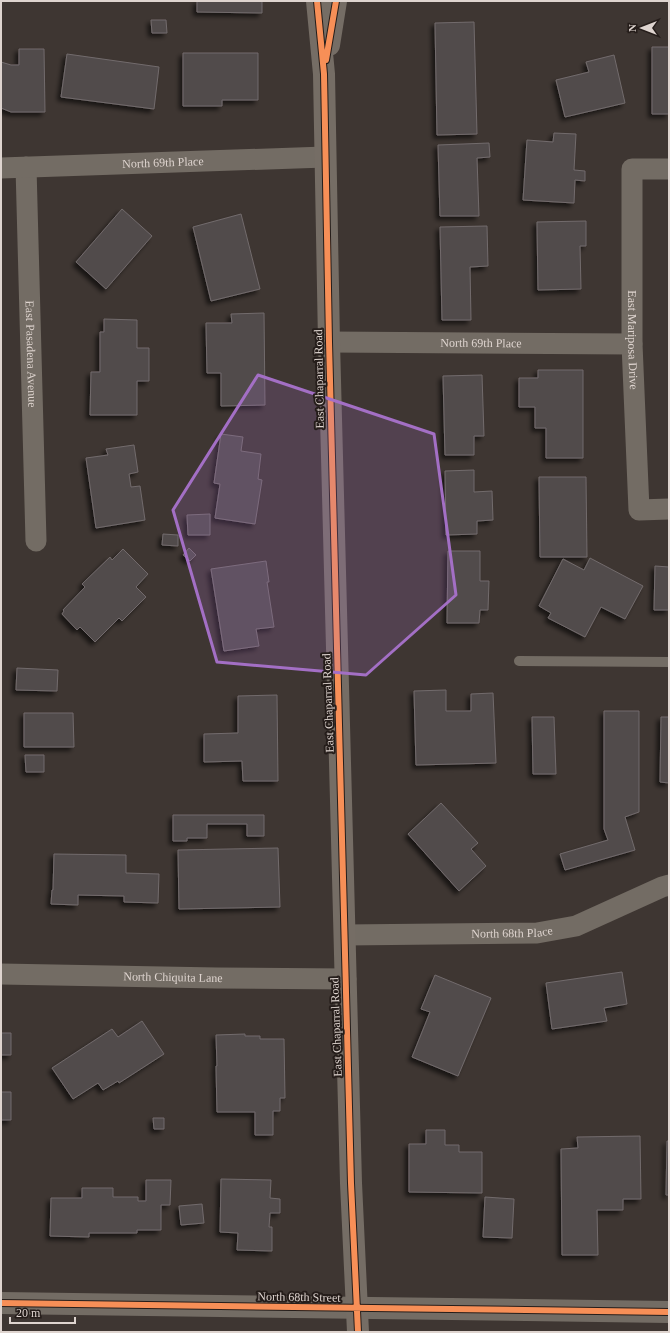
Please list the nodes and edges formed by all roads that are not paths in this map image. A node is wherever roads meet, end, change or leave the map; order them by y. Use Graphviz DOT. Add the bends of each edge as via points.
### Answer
graph roads {
  1 [pos="317,1"];
  2 [pos="336,1"];
  3 [pos="324,74"];
  4 [pos="325,158"];
  5 [pos="26,167"];
  6 [pos="1,168"];
  7 [pos="669,169"];
  8 [pos="329,342"];
  9 [pos="632,344"];
  10 [pos="669,510"];
  11 [pos="36,541"];
  12 [pos="519,661"];
  13 [pos="669,662"];
  14 [pos="669,885"];
  15 [pos="345,934"];
  16 [pos="1,974"];
  17 [pos="346,979"];
  18 [pos="1,1304"];
  19 [pos="357,1309"];
  20 [pos="669,1312"];
  21 [pos="358,1332"];
  1 -- 3 [label="main road, East Chaparral Road"];
  2 -- 3 [label="main road, East Chaparral Road"];
  3 -- 4 [label="main road, East Chaparral Road"];
  4 -- 5 [label="street, North 69th Place"];
  4 -- 8 [label="main road, East Chaparral Road"];
  5 -- 6 [label="street, North 69th Place"];
  5 -- 11 [label="street, East Pasadena Avenue"];
  7 -- 9 [label="street, East Mariposa Drive" via="632,169"];
  8 -- 9 [label="street, North 69th Place"];
  8 -- 15 [label="main road, East Chaparral Road"];
  9 -- 10 [label="street, East Mariposa Drive" via="639,510"];
  12 -- 13 [label="lane"];
  14 -- 15 [label="street, North 68th Place" via="576,926 537,933"];
  15 -- 17 [label="main road, East Chaparral Road"];
  16 -- 17 [label="street, North Chiquita Lane"];
  17 -- 19 [label="main road, East Chaparral Road"];
  18 -- 19 [label="street, North 68th Street"];
  19 -- 20 [label="street, North 68th Street"];
  19 -- 21 [label="main road, East Chaparral Road"];
}
